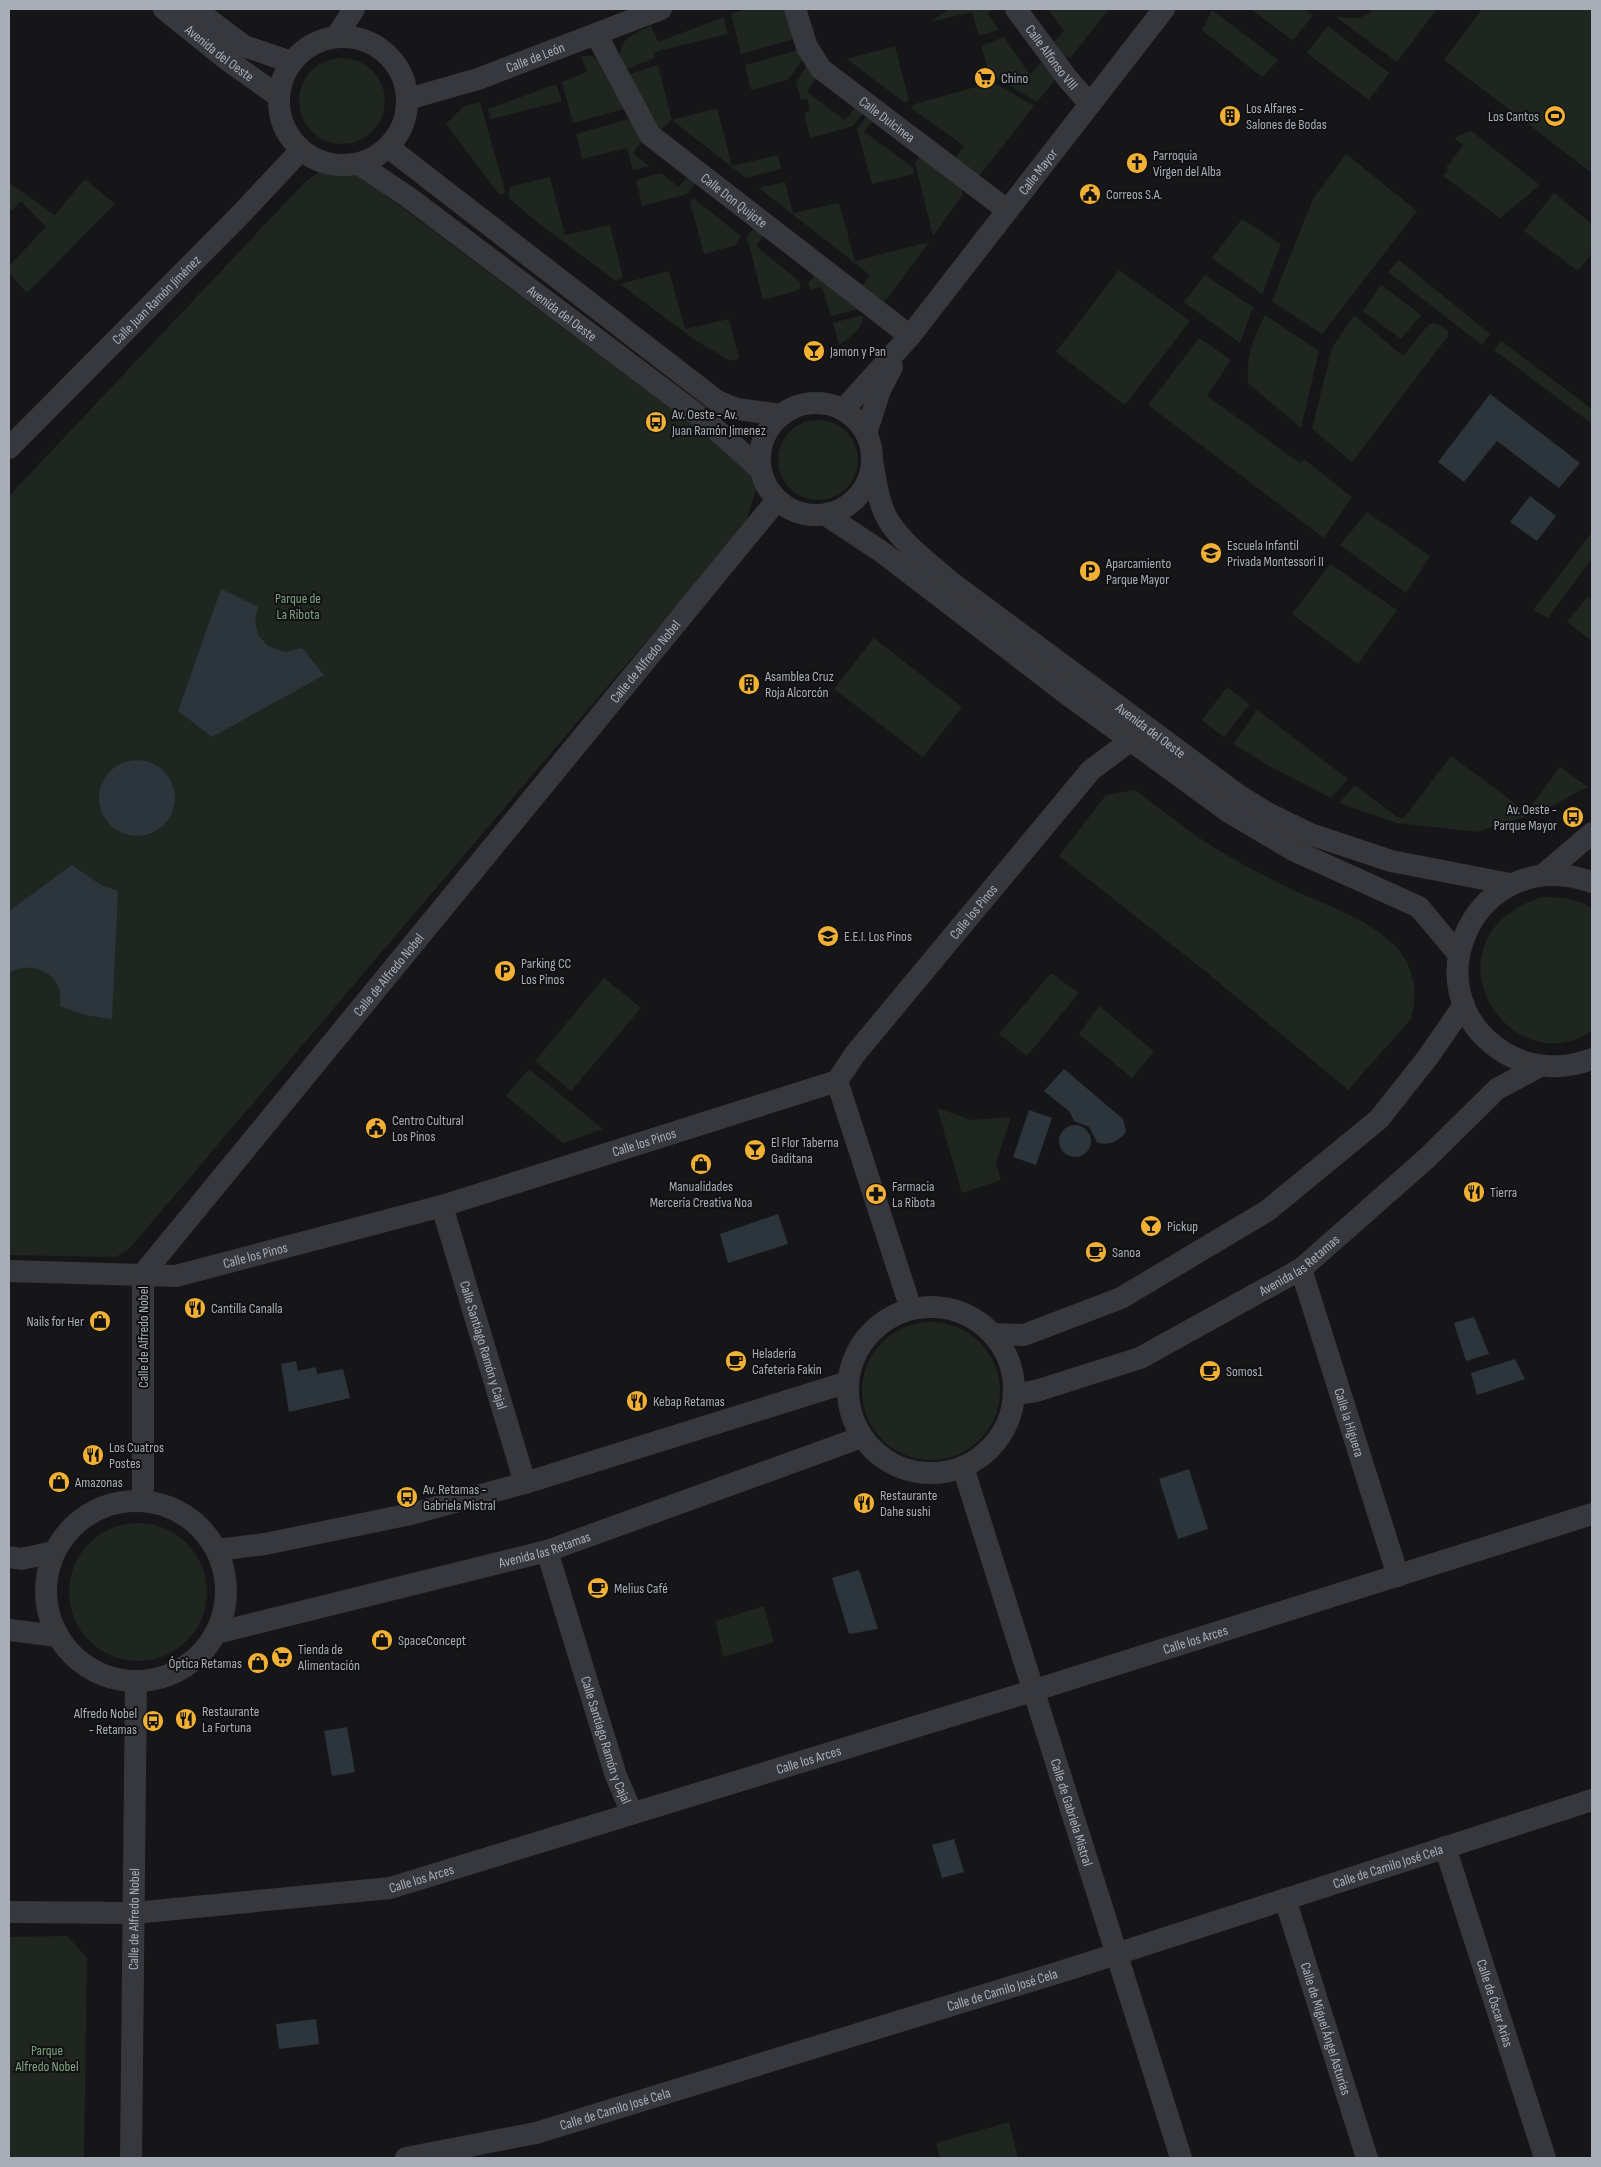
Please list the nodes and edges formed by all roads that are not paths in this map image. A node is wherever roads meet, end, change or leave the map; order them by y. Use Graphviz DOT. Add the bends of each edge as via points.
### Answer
graph roads {
  1 [pos="164,9"];
  2 [pos="195,9"];
  3 [pos="354,9"];
  4 [pos="660,9"];
  5 [pos="795,9"];
  6 [pos="1016,9"];
  7 [pos="1164,9"];
  8 [pos="596,34"];
  9 [pos="336,37"];
  10 [pos="292,62"];
  11 [pos="278,96"];
  12 [pos="408,99"];
  13 [pos="1090,104"];
  14 [pos="388,148"];
  15 [pos="300,150"];
  16 [pos="359,164"];
  17 [pos="1007,210"];
  18 [pos="910,336"];
  19 [pos="843,410"];
  20 [pos="782,415"];
  21 [pos="866,433"];
  22 [pos="10,445"];
  23 [pos="872,461"];
  24 [pos="760,469"];
  25 [pos="777,500"];
  26 [pos="826,515"];
  27 [pos="1130,741"];
  28 [pos="1592,833"];
  29 [pos="1544,874"];
  30 [pos="1592,882"];
  31 [pos="1510,884"];
  32 [pos="1459,955"];
  33 [pos="1464,1005"];
  34 [pos="1592,1059"];
  35 [pos="1540,1066"];
  36 [pos="837,1081"];
  37 [pos="442,1206"];
  38 [pos="1301,1269"];
  39 [pos="9,1271"];
  40 [pos="143,1274"];
  41 [pos="911,1309"];
  42 [pos="994,1334"];
  43 [pos="848,1382"];
  44 [pos="1016,1394"];
  45 [pos="862,1437"];
  46 [pos="963,1468"];
  47 [pos="525,1483"];
  48 [pos="143,1501"];
  49 [pos="1592,1514"];
  50 [pos="217,1550"];
  51 [pos="547,1551"];
  52 [pos="54,1552"];
  53 [pos="9,1558"];
  54 [pos="1398,1576"];
  55 [pos="9,1630"];
  56 [pos="216,1633"];
  57 [pos="58,1636"];
  58 [pos="136,1681"];
  59 [pos="1032,1690"];
  60 [pos="1592,1800"];
  61 [pos="632,1813"];
  62 [pos="1446,1847"];
  63 [pos="1285,1899"];
  64 [pos="9,1912"];
  65 [pos="134,1913"];
  66 [pos="1116,1953"];
  67 [pos="131,2158"];
  68 [pos="406,2158"];
  69 [pos="410,2158"];
  70 [pos="1181,2158"];
  71 [pos="1367,2158"];
  72 [pos="1545,2158"];
  1 -- 11 [label="street, Avenida del Oeste"];
  2 -- 10 [label="street, Avenida del Oeste" via="244,46"];
  3 -- 9 [label="street"];
  4 -- 8 [label="street, Calle de León"];
  5 -- 17 [label="street, Calle Dulcinea" via="807,47 821,69"];
  6 -- 13 [label="street, Calle Alfonso VIII"];
  7 -- 13 [label="street, Calle Mayor"];
  8 -- 12 [label="street, Calle de León" via="478,79"];
  8 -- 18 [label="street, Calle Don Quijote" via="650,135"];
  9 -- 10 [label="street" via="304,49"];
  9 -- 12 [label="street" via="357,38 393,60 404,78"];
  10 -- 11 [label="street" via="282,78"];
  11 -- 15 [label="street" via="285,129"];
  12 -- 14 [label="street" via="406,117"];
  13 -- 17 [label="street, Calle Mayor"];
  14 -- 16 [label="street"];
  14 -- 20 [label="street, Avenida del Oeste" via="717,401 736,408"];
  15 -- 16 [label="street" via="318,161 338,166"];
  15 -- 22 [label="street, Calle Juan Ramón Jiménez" via="240,215"];
  16 -- 24 [label="street, Avenida del Oeste" via="408,197 703,420"];
  17 -- 18 [label="street, Calle Mayor"];
  18 -- 19 [label="street, Calle Mayor"];
  18 -- 21 [label="street, Calle Mayor" via="880,390"];
  19 -- 20 [label="street" via="812,404 796,407"];
  19 -- 21 [label="street"];
  20 -- 24 [label="street" via="764,439"];
  21 -- 23 [label="street"];
  23 -- 26 [label="street" via="870,475 855,500"];
  23 -- 31 [label="street, Avenida del Oeste" via="888,520 948,580 1241,797 1310,834 1391,861"];
  24 -- 25 [label="street" via="766,486"];
  25 -- 26 [label="street" via="793,510"];
  25 -- 40 [label="street, Calle de Alfredo Nobel"];
  26 -- 27 [label="street, Avenida del Oeste" via="882,552"];
  27 -- 32 [label="street, Avenida del Oeste" via="1229,812 1295,851 1419,907"];
  27 -- 36 [label="street, Calle los Pinos" via="1091,770 855,1054"];
  28 -- 29 [label="street"];
  29 -- 30 [label="street" via="1573,875"];
  29 -- 31 [label="street"];
  31 -- 32 [label="street" via="1486,902 1468,927"];
  32 -- 33 [label="street" via="1458,972"];
  33 -- 35 [label="street" via="1476,1028 1494,1046 1516,1059"];
  33 -- 42 [label="street" via="1379,1119 1268,1211 1121,1298 1024,1335"];
  34 -- 35 [label="street" via="1574,1066"];
  35 -- 38 [label="street, Avenida las Retamas" via="1497,1089 1427,1158"];
  36 -- 37 [label="street, Calle los Pinos"];
  36 -- 41 [label="street"];
  37 -- 40 [label="street, Calle los Pinos" via="176,1276"];
  37 -- 47 [label="street, Calle Santiago Ramón y Cajal"];
  38 -- 44 [label="street, Avenida las Retamas" via="1140,1358 1036,1391"];
  38 -- 54 [label="street, Calle la Higuera"];
  39 -- 40 [label="street, Calle los Pinos"];
  40 -- 48 [label="street, Calle de Alfredo Nobel"];
  41 -- 42 [label="street" via="934,1306 956,1310 977,1319"];
  41 -- 43 [label="street" via="886,1320 861,1343 852,1362"];
  42 -- 44 [label="street" via="1011,1362"];
  43 -- 45 [label="street" via="850,1411"];
  43 -- 47 [label="street"];
  44 -- 46 [label="street" via="1008,1424 990,1450"];
  45 -- 46 [label="street" via="882,1458 907,1470 935,1474"];
  45 -- 51 [label="street, Avenida las Retamas"];
  46 -- 59 [label="street, Calle de Gabriela Mistral"];
  47 -- 50 [label="street" via="411,1514 265,1544"];
  48 -- 50 [label="street" via="173,1508 199,1526"];
  48 -- 52 [label="street" via="116,1503 90,1513 70,1530"];
  49 -- 54 [label="street, Calle los Arces"];
  50 -- 56 [label="street" via="226,1577 226,1606"];
  51 -- 56 [label="street, Avenida las Retamas"];
  51 -- 61 [label="street, Calle Santiago Ramón y Cajal" via="616,1776"];
  52 -- 53 [label="street" via="21,1559"];
  52 -- 57 [label="street" via="46,1580 48,1609"];
  54 -- 59 [label="street, Calle los Arces"];
  55 -- 57 [label="street"];
  56 -- 58 [label="street" via="202,1653 183,1668 160,1678"];
  57 -- 58 [label="street" via="78,1660 105,1676"];
  58 -- 65 [label="street, Calle de Alfredo Nobel"];
  59 -- 61 [label="street, Calle los Arces"];
  59 -- 66 [label="street, Calle de Gabriela Mistral"];
  60 -- 62 [label="street, Calle de Camilo José Cela"];
  61 -- 65 [label="street, Calle los Arces" via="390,1888"];
  62 -- 63 [label="street, Calle de Camilo José Cela"];
  62 -- 72 [label="street, Calle de Óscar Arias"];
  63 -- 66 [label="street, Calle de Camilo José Cela"];
  63 -- 71 [label="street, Calle de Miguel Ángel Asturias"];
  64 -- 65 [label="street, Calle los Arces"];
  65 -- 67 [label="street, Calle de Alfredo Nobel"];
  66 -- 69 [label="street, Calle de Camilo José Cela" via="536,2133"];
  66 -- 70 [label="street, Calle de Gabriela Mistral"];
  68 -- 69 [label="street, Calle de Camilo José Cela"];
}
